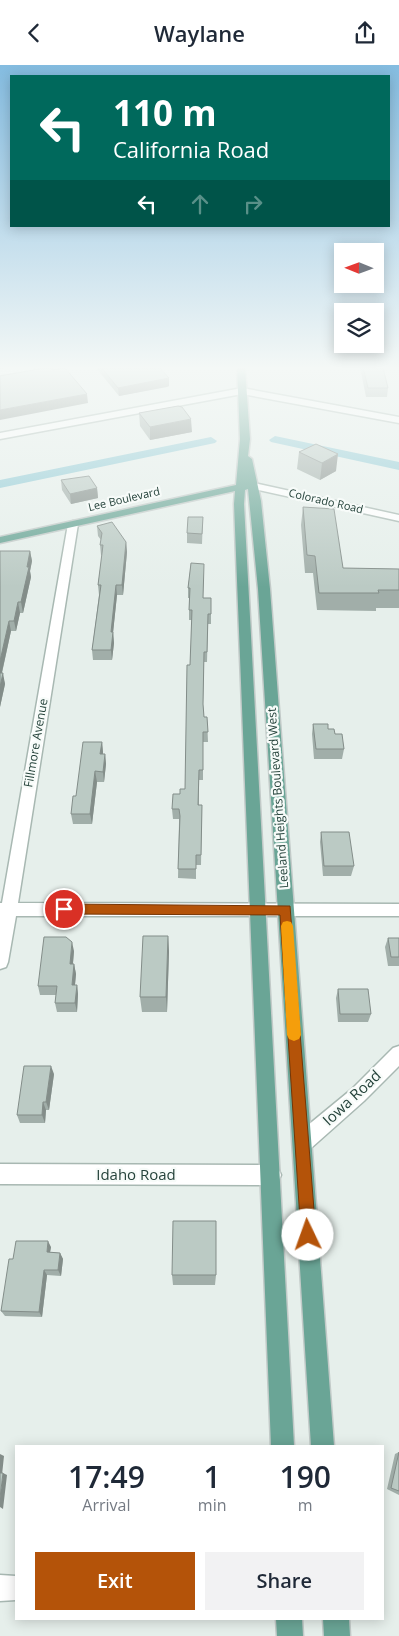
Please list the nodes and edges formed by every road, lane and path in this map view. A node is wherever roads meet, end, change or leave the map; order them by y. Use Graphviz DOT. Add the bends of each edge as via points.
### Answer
graph roads {
  1 [pos="245,440"];
  2 [pos="247,487"];
  3 [pos="399,518"];
  4 [pos="73,524"];
  5 [pos="0,540"];
  6 [pos="4,909"];
  7 [pos="257,909"];
  8 [pos="286,910"];
  9 [pos="399,910"];
  10 [pos="0,962"];
  11 [pos="399,1054"];
  12 [pos="304,1142"];
  13 [pos="0,1174"];
  14 [pos="271,1175"];
  15 [pos="283,1445"];
  16 [pos="323,1445"];
  17 [pos="0,1588"];
  18 [pos="15,1588"];
  19 [pos="289,1620"];
  20 [pos="336,1620"];
  21 [pos="290,1636"];
  22 [pos="337,1636"];
  1 -- 2 [label="main road, Leeland Heights Boulevard West"];
  2 -- 3 [label="street, Colorado Road"];
  2 -- 4 [label="main road, Lee Boulevard"];
  2 -- 7 [label="main road, Leeland Heights Boulevard West"];
  2 -- 8 [label="main road, Leeland Heights Boulevard West" via="264,589"];
  4 -- 5 [label="main road, Lee Boulevard"];
  4 -- 6 [label="street, Fillmore Avenue"];
  6 -- 7 [label="street"];
  6 -- 10 [label="street, Fillmore Avenue"];
  7 -- 8 [label="street"];
  7 -- 14 [label="main road, Leeland Heights Boulevard West"];
  8 -- 9 [label="street"];
  8 -- 12 [label="main road, Leeland Heights Boulevard West"];
  11 -- 12 [label="street, Iowa Road"];
  12 -- 16 [label="main road, Leeland Heights Boulevard West"];
  13 -- 14 [label="street, Idaho Road"];
  14 -- 15 [label="main road, Leeland Heights Boulevard West"];
  17 -- 18 [label="street"];
  19 -- 21 [label="main road"];
  20 -- 22 [label="main road"];
}
